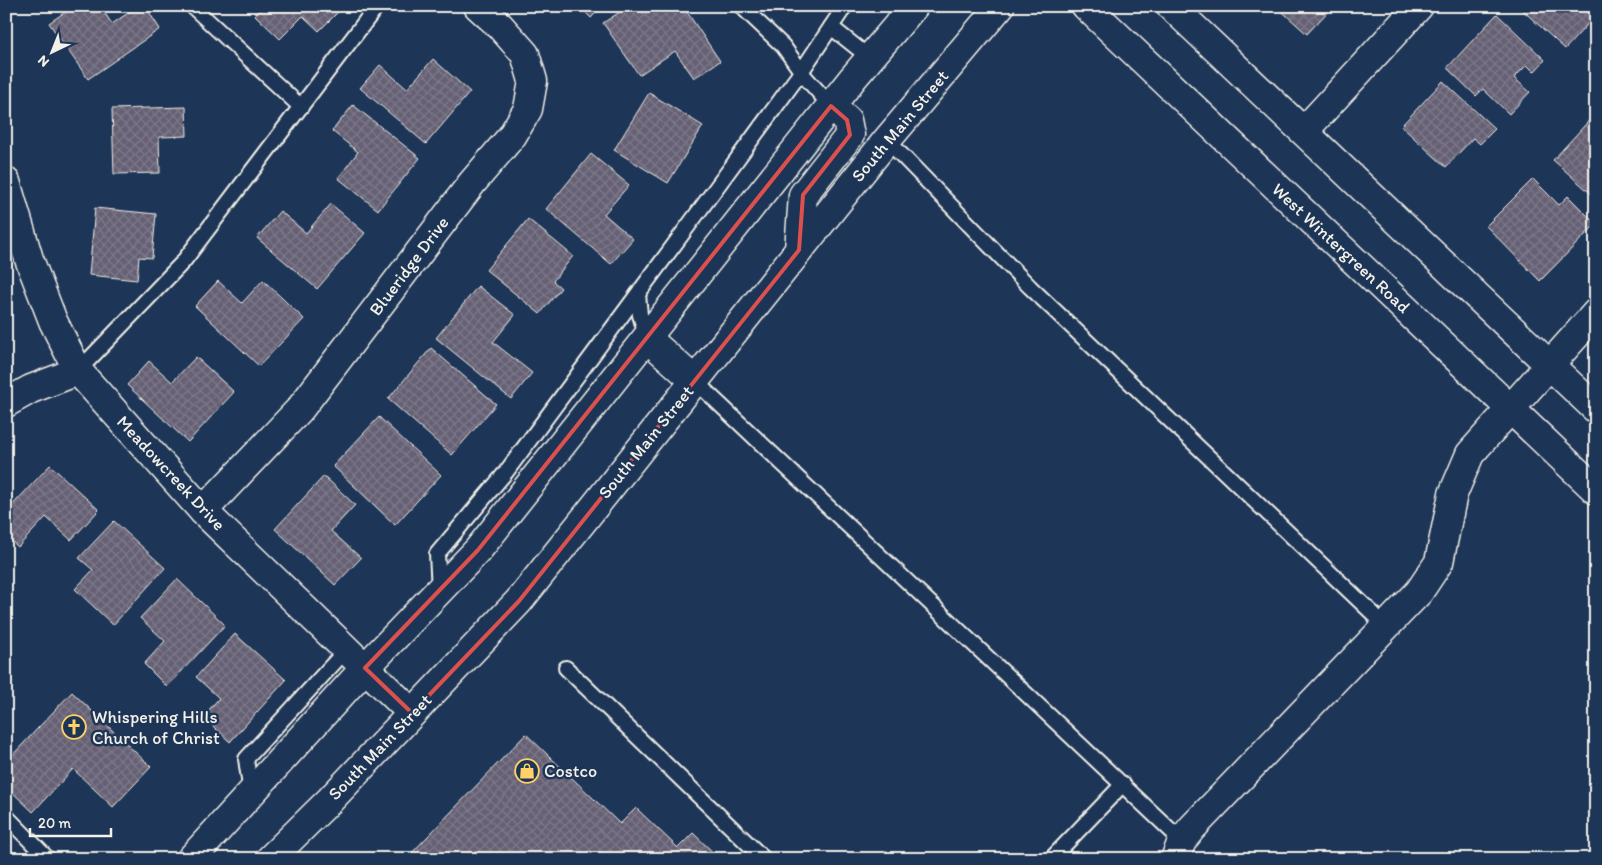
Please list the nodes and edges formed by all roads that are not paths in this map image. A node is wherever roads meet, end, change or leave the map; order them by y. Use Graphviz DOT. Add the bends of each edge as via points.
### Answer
graph roads {
  1 [pos="192,6"];
  2 [pos="377,6"];
  3 [pos="478,6"];
  4 [pos="741,6"];
  5 [pos="845,6"];
  6 [pos="914,6"];
  7 [pos="1000,6"];
  8 [pos="1086,6"];
  9 [pos="1171,6"];
  10 [pos="1419,6"];
  11 [pos="831,27"];
  12 [pos="870,58"];
  13 [pos="801,72"];
  14 [pos="831,106"];
  15 [pos="301,107"];
  16 [pos="1304,132"];
  17 [pos="887,140"];
  18 [pos="7,190"];
  19 [pos="800,250"];
  20 [pos="638,294"];
  21 [pos="1596,313"];
  22 [pos="647,338"];
  23 [pos="1548,364"];
  24 [pos="78,370"];
  25 [pos="695,381"];
  26 [pos="6,403"];
  27 [pos="1510,408"];
  28 [pos="1596,409"];
  29 [pos="1596,490"];
  30 [pos="203,511"];
  31 [pos="439,592"];
  32 [pos="1386,626"];
  33 [pos="356,659"];
  34 [pos="566,668"];
  35 [pos="412,713"];
  36 [pos="1122,784"];
  37 [pos="6,816"];
  38 [pos="1178,850"];
  39 [pos="48,859"];
  40 [pos="191,859"];
  41 [pos="270,859"];
  42 [pos="764,859"];
  43 [pos="1051,859"];
  1 -- 15 [label="lane"];
  2 -- 15 [label="lane"];
  3 -- 30 [label="street, Blueridge Drive" via="525,54 534,81 528,109 512,136 472,183 300,409"];
  4 -- 13 [label="lane" via="783,46"];
  5 -- 11 [label="lane"];
  6 -- 12 [label="street"];
  7 -- 17 [label="street, South Main Street"];
  8 -- 27 [label="street, West Wintergreen Road"];
  9 -- 16 [label="street"];
  10 -- 16 [label="street"];
  11 -- 12 [label="lane"];
  11 -- 13 [label="lane"];
  12 -- 14 [label="street"];
  13 -- 14 [label="lane"];
  13 -- 20 [label="lane"];
  14 -- 19 [label="street" via="847,120 850,135 803,195"];
  14 -- 22 [label="street"];
  15 -- 24 [label="lane" via="183,262"];
  16 -- 23 [label="street"];
  17 -- 19 [label="street, South Main Street"];
  17 -- 32 [label="lane" via="1030,287"];
  18 -- 24 [label="street, Meadowcreek Drive" via="32,268 53,321"];
  19 -- 25 [label="street, South Main Street"];
  20 -- 22 [label="lane"];
  20 -- 31 [label="lane" via="506,472 437,554"];
  21 -- 23 [label="street"];
  22 -- 25 [label="street"];
  22 -- 31 [label="street" via="478,550"];
  23 -- 27 [label="street"];
  23 -- 28 [label="street"];
  24 -- 26 [label="street" via="30,389"];
  24 -- 30 [label="street, Meadowcreek Drive"];
  25 -- 35 [label="street, South Main Street" via="519,601"];
  25 -- 36 [label="lane"];
  27 -- 29 [label="street, West Wintergreen Road"];
  27 -- 32 [label="street" via="1470,454 1453,494 1439,562 1419,592"];
  30 -- 33 [label="street, Meadowcreek Drive"];
  31 -- 33 [label="street"];
  32 -- 38 [label="street" via="1191,828"];
  33 -- 35 [label="street, Meadowcreek Drive"];
  33 -- 40 [label="street" via="251,793"];
  34 -- 42 [label="lane"];
  35 -- 41 [label="street, South Main Street"];
  36 -- 38 [label="lane"];
  36 -- 43 [label="lane"];
  37 -- 39 [label="lane"];
}
